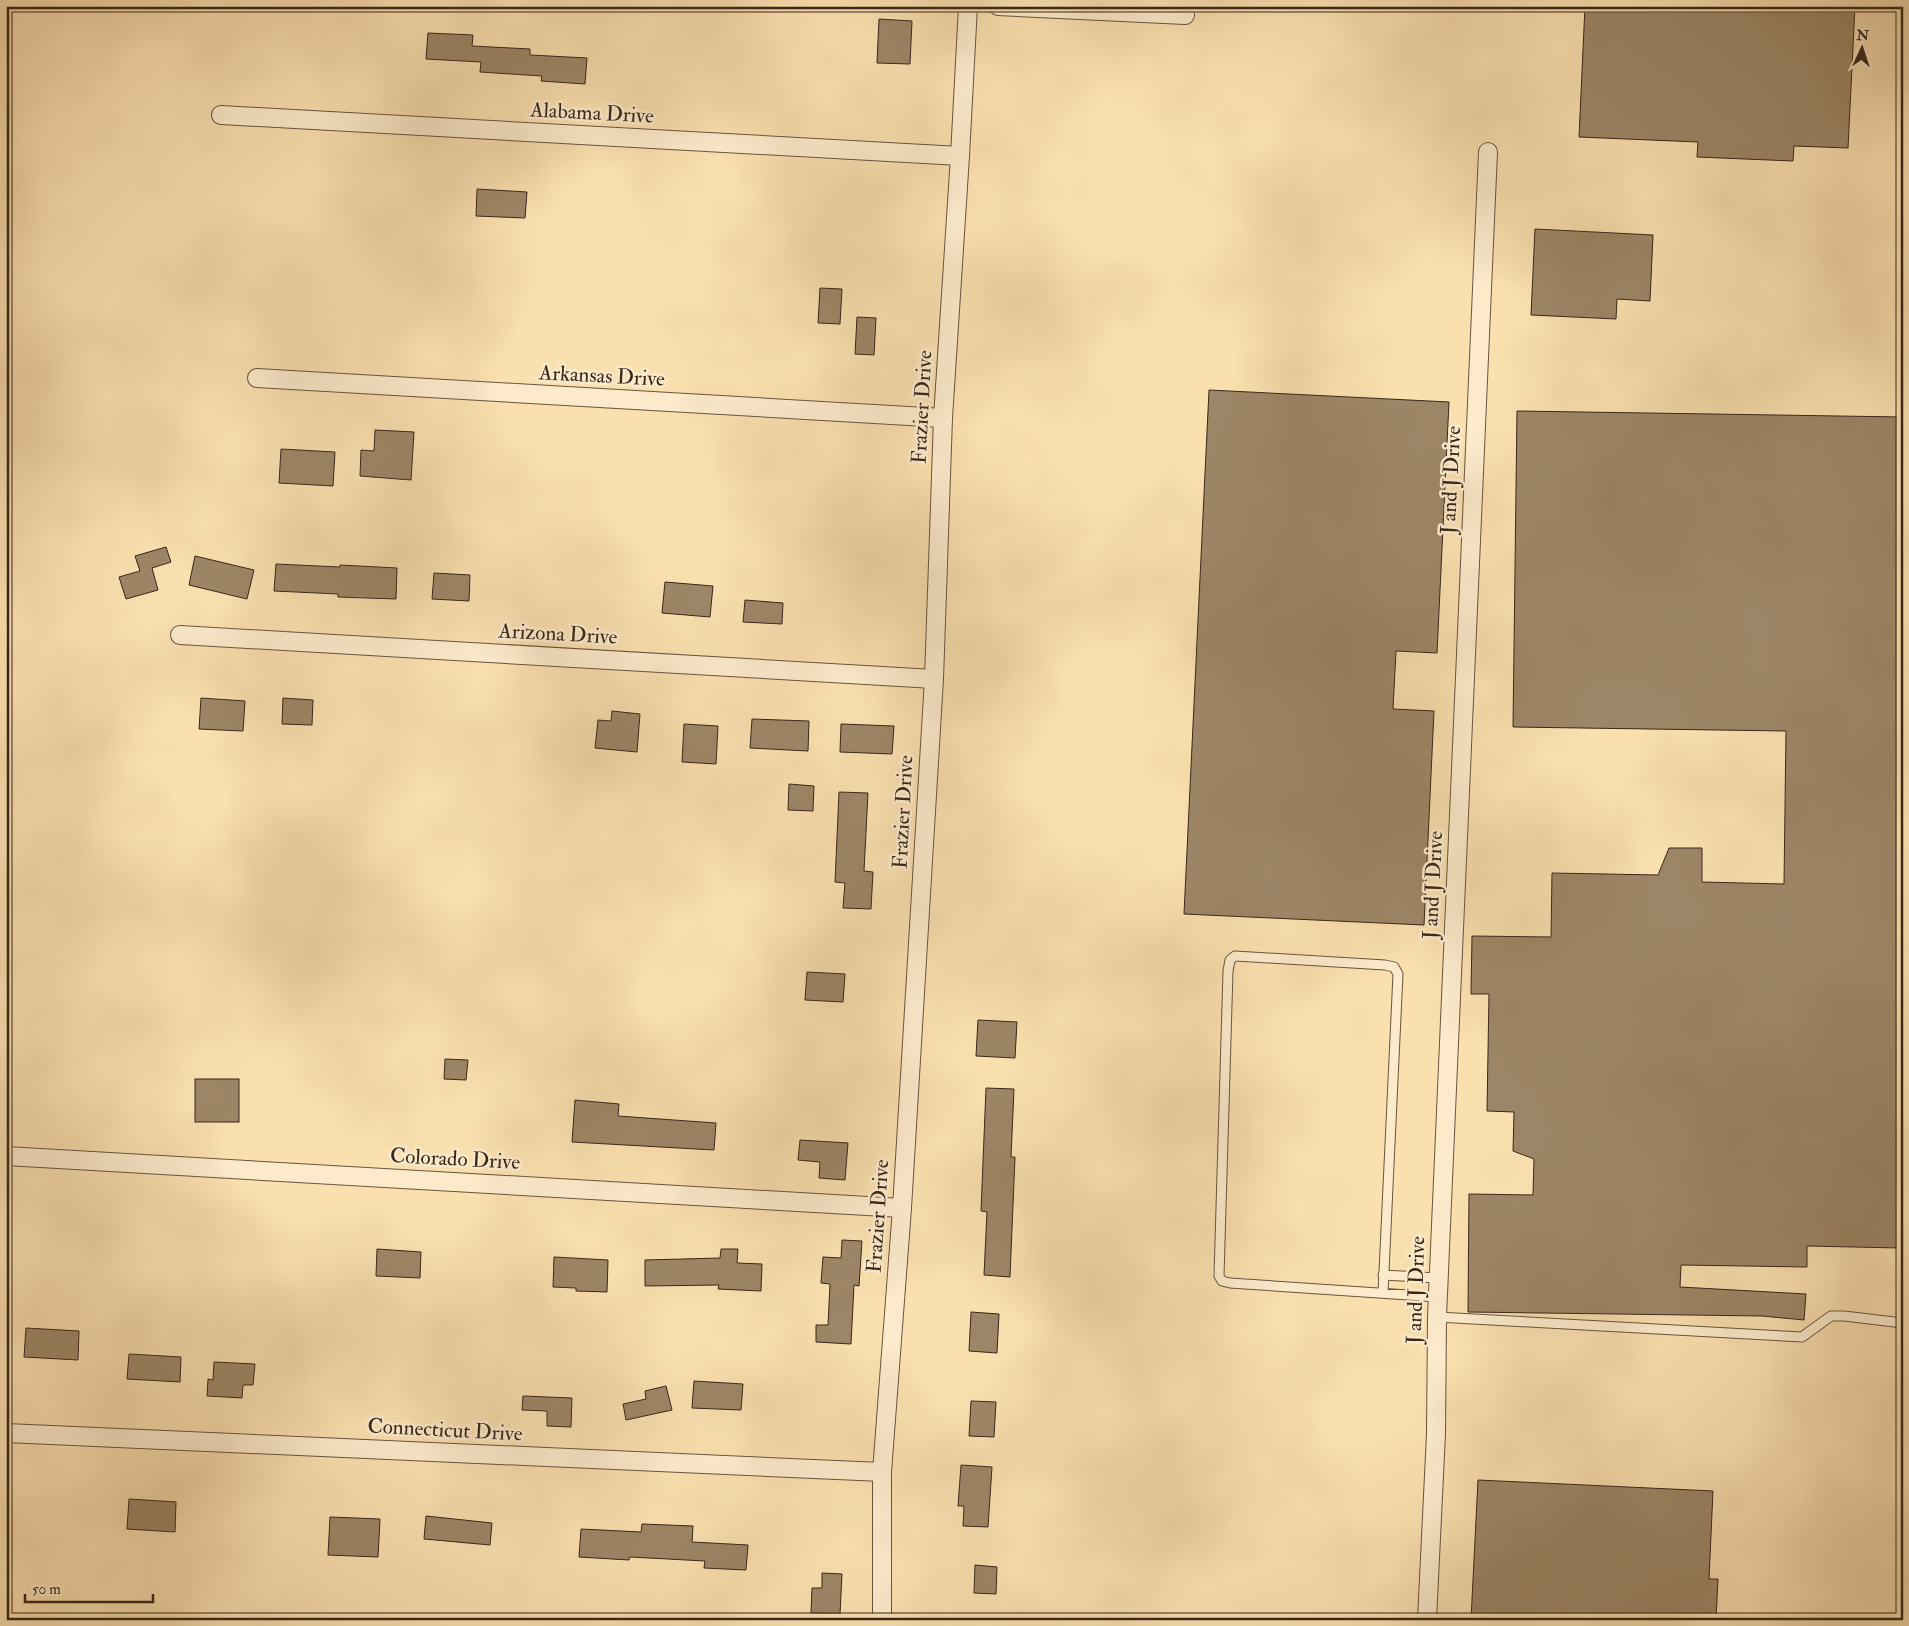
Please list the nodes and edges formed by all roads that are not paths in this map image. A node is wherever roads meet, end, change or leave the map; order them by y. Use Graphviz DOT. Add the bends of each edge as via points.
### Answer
graph roads {
  1 [pos="968,6"];
  2 [pos="998,6"];
  3 [pos="1184,15"];
  4 [pos="221,115"];
  5 [pos="1488,152"];
  6 [pos="960,156"];
  7 [pos="258,378"];
  8 [pos="943,418"];
  9 [pos="180,635"];
  10 [pos="934,679"];
  11 [pos="6,1156"];
  12 [pos="902,1208"];
  13 [pos="1383,1275"];
  14 [pos="1438,1278"];
  15 [pos="1382,1294"];
  16 [pos="1438,1298"];
  17 [pos="1437,1317"];
  18 [pos="1903,1323"];
  19 [pos="6,1433"];
  20 [pos="882,1472"];
  21 [pos="882,1620"];
  22 [pos="1427,1620"];
  1 -- 6 [label="street, Frazier Drive"];
  2 -- 3 [label="street"];
  4 -- 6 [label="street, Alabama Drive"];
  5 -- 14 [label="street, J and J Drive"];
  6 -- 8 [label="street, Frazier Drive"];
  7 -- 8 [label="street, Arkansas Drive"];
  8 -- 10 [label="street, Frazier Drive"];
  9 -- 10 [label="street, Arizona Drive"];
  10 -- 12 [label="street, Frazier Drive"];
  11 -- 12 [label="street, Colorado Drive"];
  12 -- 20 [label="street, Frazier Drive"];
  13 -- 14 [label="lane"];
  13 -- 15 [label="lane"];
  13 -- 15 [label="lane" via="1398,974 1394,968 1385,965 1235,956 1230,960 1228,971 1219,1276 1222,1281 1230,1283"];
  14 -- 16 [label="street, J and J Drive"];
  15 -- 16 [label="lane"];
  16 -- 17 [label="street, J and J Drive"];
  17 -- 18 [label="lane" via="1802,1337 1831,1316"];
  17 -- 22 [label="street, J and J Drive" via="1436,1434"];
  19 -- 20 [label="street, Connecticut Drive"];
  20 -- 21 [label="street, Frazier Drive"];
}
